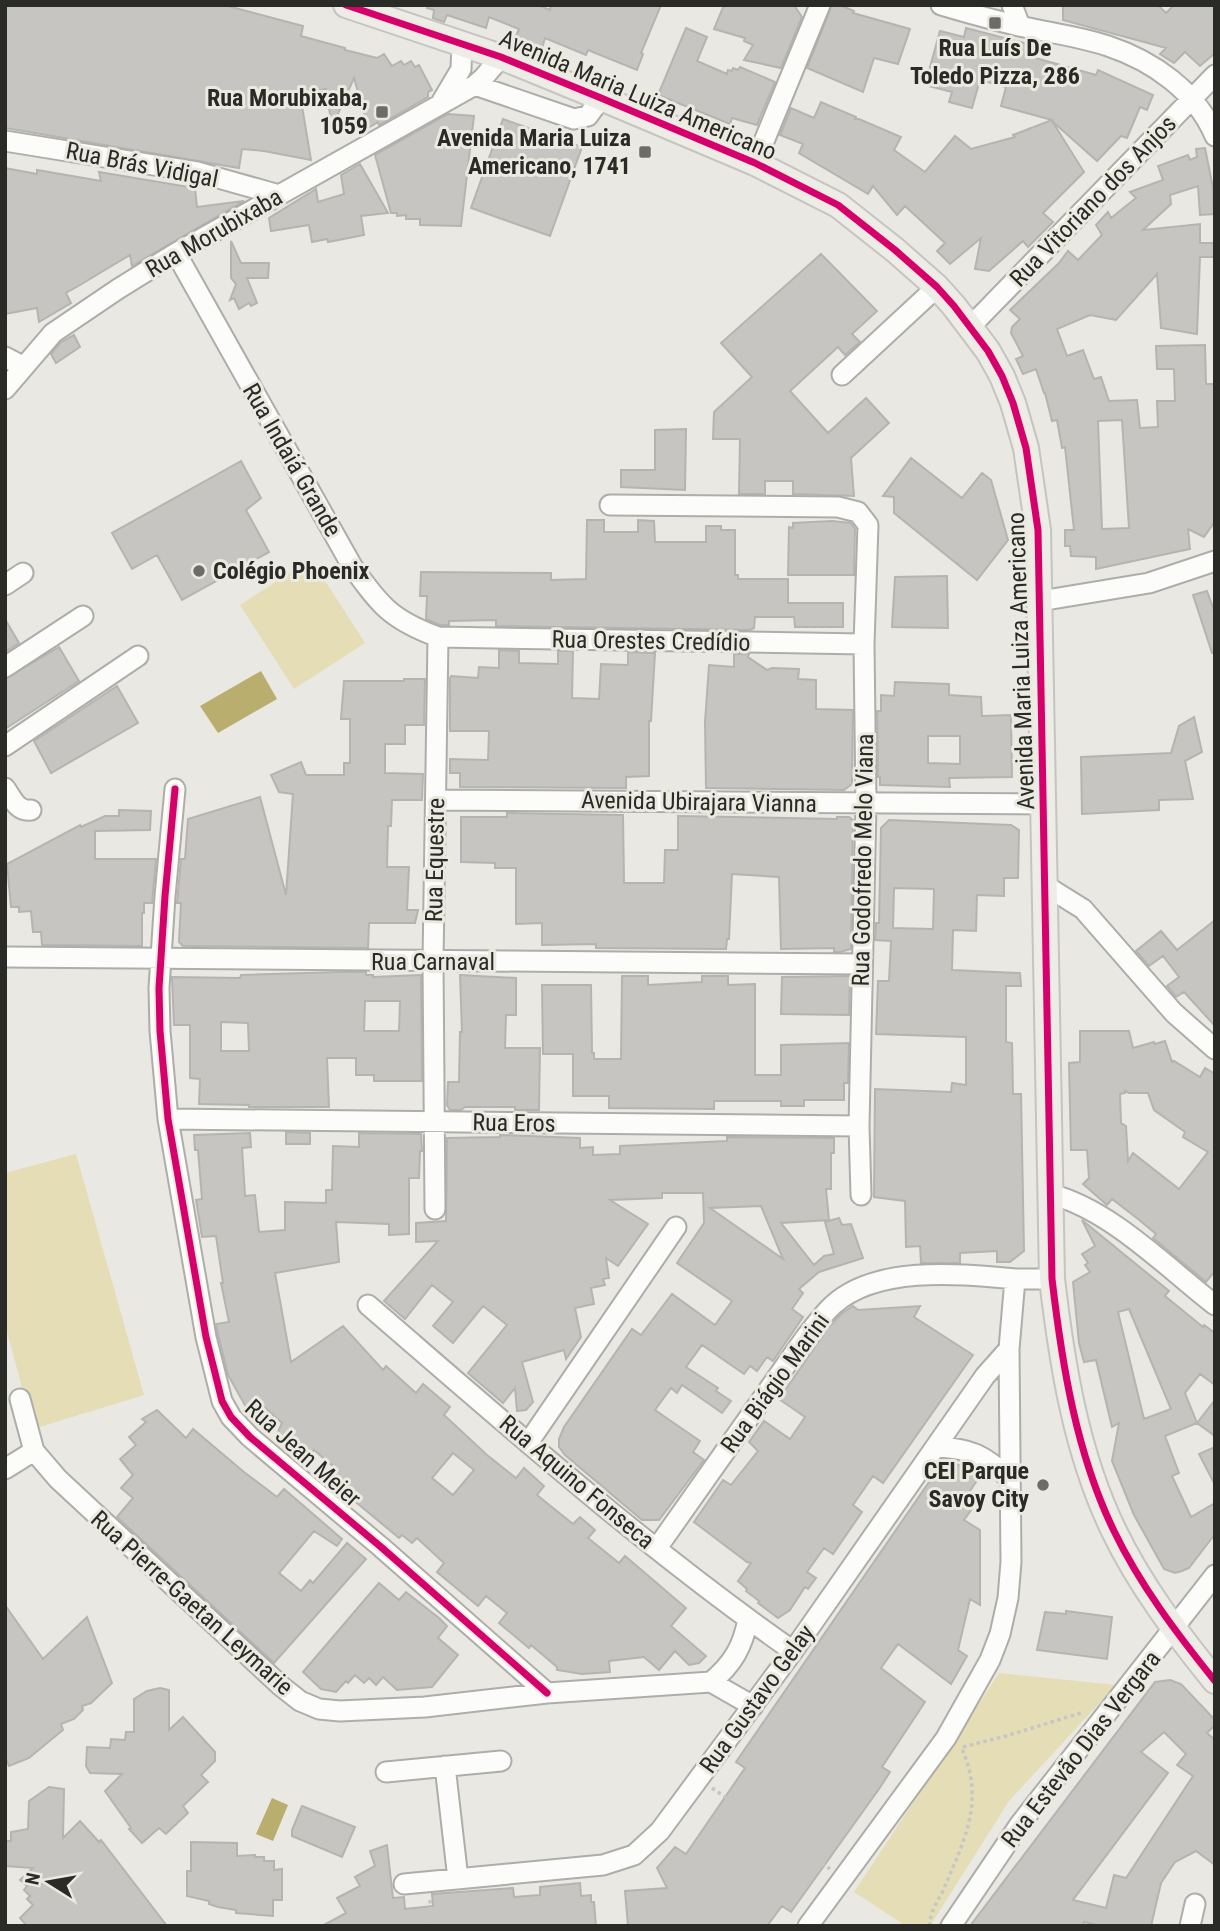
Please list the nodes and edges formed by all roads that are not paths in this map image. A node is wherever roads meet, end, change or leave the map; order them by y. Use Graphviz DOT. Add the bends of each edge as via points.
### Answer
graph roads {
  1 [pos="346,5"];
  2 [pos="820,5"];
  3 [pos="941,5"];
  4 [pos="1013,5"];
  5 [pos="1020,26"];
  6 [pos="462,44"];
  7 [pos="501,57"];
  8 [pos="1215,75"];
  9 [pos="475,85"];
  10 [pos="601,98"];
  11 [pos="1192,98"];
  12 [pos="442,101"];
  13 [pos="1215,136"];
  14 [pos="5,141"];
  15 [pos="755,163"];
  16 [pos="279,195"];
  17 [pos="176,253"];
  18 [pos="937,287"];
  19 [pos="970,327"];
  20 [pos="5,358"];
  21 [pos="24,366"];
  22 [pos="842,375"];
  23 [pos="5,389"];
  24 [pos="610,505"];
  25 [pos="1215,561"];
  26 [pos="23,573"];
  27 [pos="5,585"];
  28 [pos="1040,601"];
  29 [pos="83,616"];
  30 [pos="438,638"];
  31 [pos="864,644"];
  32 [pos="138,656"];
  33 [pos="5,667"];
  34 [pos="5,746"];
  35 [pos="5,788"];
  36 [pos="175,789"];
  37 [pos="437,800"];
  38 [pos="866,804"];
  39 [pos="1044,804"];
  40 [pos="31,810"];
  41 [pos="1046,886"];
  42 [pos="5,957"];
  43 [pos="161,959"];
  44 [pos="433,962"];
  45 [pos="862,964"];
  46 [pos="1215,1049"];
  47 [pos="168,1119"];
  48 [pos="435,1122"];
  49 [pos="859,1126"];
  50 [pos="1050,1194"];
  51 [pos="861,1195"];
  52 [pos="435,1209"];
  53 [pos="676,1227"];
  54 [pos="1016,1279"];
  55 [pos="1052,1279"];
  56 [pos="368,1305"];
  57 [pos="1215,1305"];
  58 [pos="1009,1349"];
  59 [pos="19,1399"];
  60 [pos="528,1443"];
  61 [pos="936,1447"];
  62 [pos="34,1451"];
  63 [pos="5,1469"];
  64 [pos="1009,1478"];
  65 [pos="657,1548"];
  66 [pos="1215,1575"];
  67 [pos="748,1619"];
  68 [pos="1174,1629"];
  69 [pos="793,1651"];
  70 [pos="1215,1681"];
  71 [pos="711,1682"];
  72 [pos="547,1693"];
  73 [pos="753,1706"];
  74 [pos="501,1761"];
  75 [pos="445,1766"];
  76 [pos="386,1772"];
  77 [pos="458,1879"];
  78 [pos="404,1884"];
  79 [pos="1195,1904"];
  80 [pos="808,1926"];
  81 [pos="950,1926"];
  82 [pos="1190,1926"];
  1 -- 6 [label="main road, Avenida Maria Luiza Americano"];
  2 -- 15 [label="street"];
  3 -- 5 [label="street"];
  4 -- 5 [label="street"];
  5 -- 11 [label="street" via="1108,46 1145,62"];
  6 -- 7 [label="main road, Avenida Maria Luiza Americano"];
  6 -- 12 [label="street, Rua Morubixaba" via="461,69"];
  7 -- 9 [label="street, Rua Morubixaba"];
  7 -- 10 [label="main road, Avenida Maria Luiza Americano"];
  8 -- 11 [label="street, Rua Vitoriano dos Anjos"];
  9 -- 10 [label="street" via="574,119 588,116"];
  9 -- 12 [label="street, Rua Morubixaba"];
  10 -- 15 [label="main road, Avenida Maria Luiza Americano"];
  11 -- 13 [label="street"];
  11 -- 19 [label="street, Rua Vitoriano dos Anjos"];
  12 -- 16 [label="street, Rua Morubixaba"];
  14 -- 16 [label="street, Rua Brás Vidigal" via="197,172"];
  15 -- 18 [label="main road, Avenida Maria Luiza Americano" via="838,205"];
  16 -- 17 [label="street, Rua Morubixaba"];
  17 -- 21 [label="street, Rua Morubixaba" via="63,326"];
  17 -- 30 [label="street, Rua Indaiá Grande" via="352,566 393,616"];
  18 -- 19 [label="main road, Avenida Maria Luiza Americano"];
  18 -- 22 [label="street"];
  19 -- 28 [label="main road, Avenida Maria Luiza Americano" via="1002,376 1026,448 1037,520"];
  20 -- 21 [label="street"];
  21 -- 23 [label="street, Rua Morubixaba"];
  24 -- 31 [label="street, Rua Godofredo Melo Viana" via="858,512 868,525"];
  25 -- 28 [label="street" via="1149,583"];
  26 -- 27 [label="street"];
  28 -- 39 [label="main road, Avenida Maria Luiza Americano"];
  29 -- 33 [label="street"];
  30 -- 31 [label="street, Rua Orestes Credídio"];
  30 -- 37 [label="street, Rua Equestre"];
  31 -- 38 [label="street, Rua Godofredo Melo Viana"];
  32 -- 34 [label="street"];
  35 -- 40 [label="street" via="18,807"];
  36 -- 43 [label="street, Rua Jean Meier"];
  37 -- 38 [label="street, Avenida Ubirajara Vianna"];
  37 -- 44 [label="street, Rua Equestre"];
  38 -- 39 [label="street, Avenida Ubirajara Vianna"];
  38 -- 45 [label="street, Rua Godofredo Melo Viana"];
  39 -- 41 [label="main road, Avenida Maria Luiza Americano"];
  41 -- 46 [label="street" via="1083,909 1174,1013"];
  41 -- 50 [label="main road, Avenida Maria Luiza Americano"];
  42 -- 43 [label="street, Rua Carnaval"];
  43 -- 44 [label="street, Rua Carnaval"];
  43 -- 47 [label="street, Rua Jean Meier" via="160,1031"];
  44 -- 45 [label="street, Rua Carnaval"];
  44 -- 48 [label="street, Rua Equestre"];
  45 -- 49 [label="street, Rua Godofredo Melo Viana"];
  47 -- 48 [label="street, Rua Eros"];
  47 -- 72 [label="street, Rua Jean Meier" via="206,1338 222,1401 231,1417"];
  48 -- 49 [label="street, Rua Eros"];
  48 -- 52 [label="street, Rua Equestre"];
  49 -- 51 [label="street, Rua Godofredo Melo Viana"];
  50 -- 55 [label="main road, Avenida Maria Luiza Americano"];
  50 -- 57 [label="street" via="1102,1215"];
  53 -- 60 [label="street"];
  54 -- 55 [label="street, Rua Biágio Marini"];
  54 -- 58 [label="street"];
  54 -- 65 [label="street, Rua Biágio Marini" via="917,1276 876,1282 832,1305"];
  55 -- 68 [label="main road, Avenida Maria Luiza Americano" via="1068,1383 1101,1500 1132,1565"];
  56 -- 60 [label="street, Rua Aquino Fonseca"];
  58 -- 61 [label="street, Rua Gustavo Gelay"];
  58 -- 64 [label="street"];
  59 -- 62 [label="street, Rua Pierre-Gaetan Leymarie"];
  60 -- 65 [label="street, Rua Aquino Fonseca"];
  61 -- 64 [label="street" via="975,1452"];
  61 -- 69 [label="street, Rua Gustavo Gelay"];
  62 -- 63 [label="street"];
  62 -- 72 [label="street, Rua Pierre-Gaetan Leymarie" via="74,1496 300,1701 340,1711"];
  64 -- 80 [label="street" via="1008,1598 1000,1634 954,1743"];
  65 -- 67 [label="street, Rua Aquino Fonseca"];
  66 -- 68 [label="street, Rua Estevão Dias Vergara"];
  67 -- 69 [label="street, Rua Aquino Fonseca"];
  67 -- 71 [label="street" via="737,1655"];
  68 -- 70 [label="main road, Avenida Maria Luiza Americano"];
  68 -- 81 [label="street, Rua Estevão Dias Vergara" via="1020,1824"];
  69 -- 73 [label="street, Rua Gustavo Gelay"];
  71 -- 72 [label="street, Rua Pierre-Gaetan Leymarie"];
  71 -- 73 [label="street"];
  73 -- 77 [label="street, Rua Gustavo Gelay" via="660,1831 634,1855 603,1866"];
  74 -- 75 [label="street"];
  75 -- 76 [label="street"];
  75 -- 77 [label="street"];
  77 -- 78 [label="street, Rua Gustavo Gelay"];
  79 -- 82 [label="street"];
}
